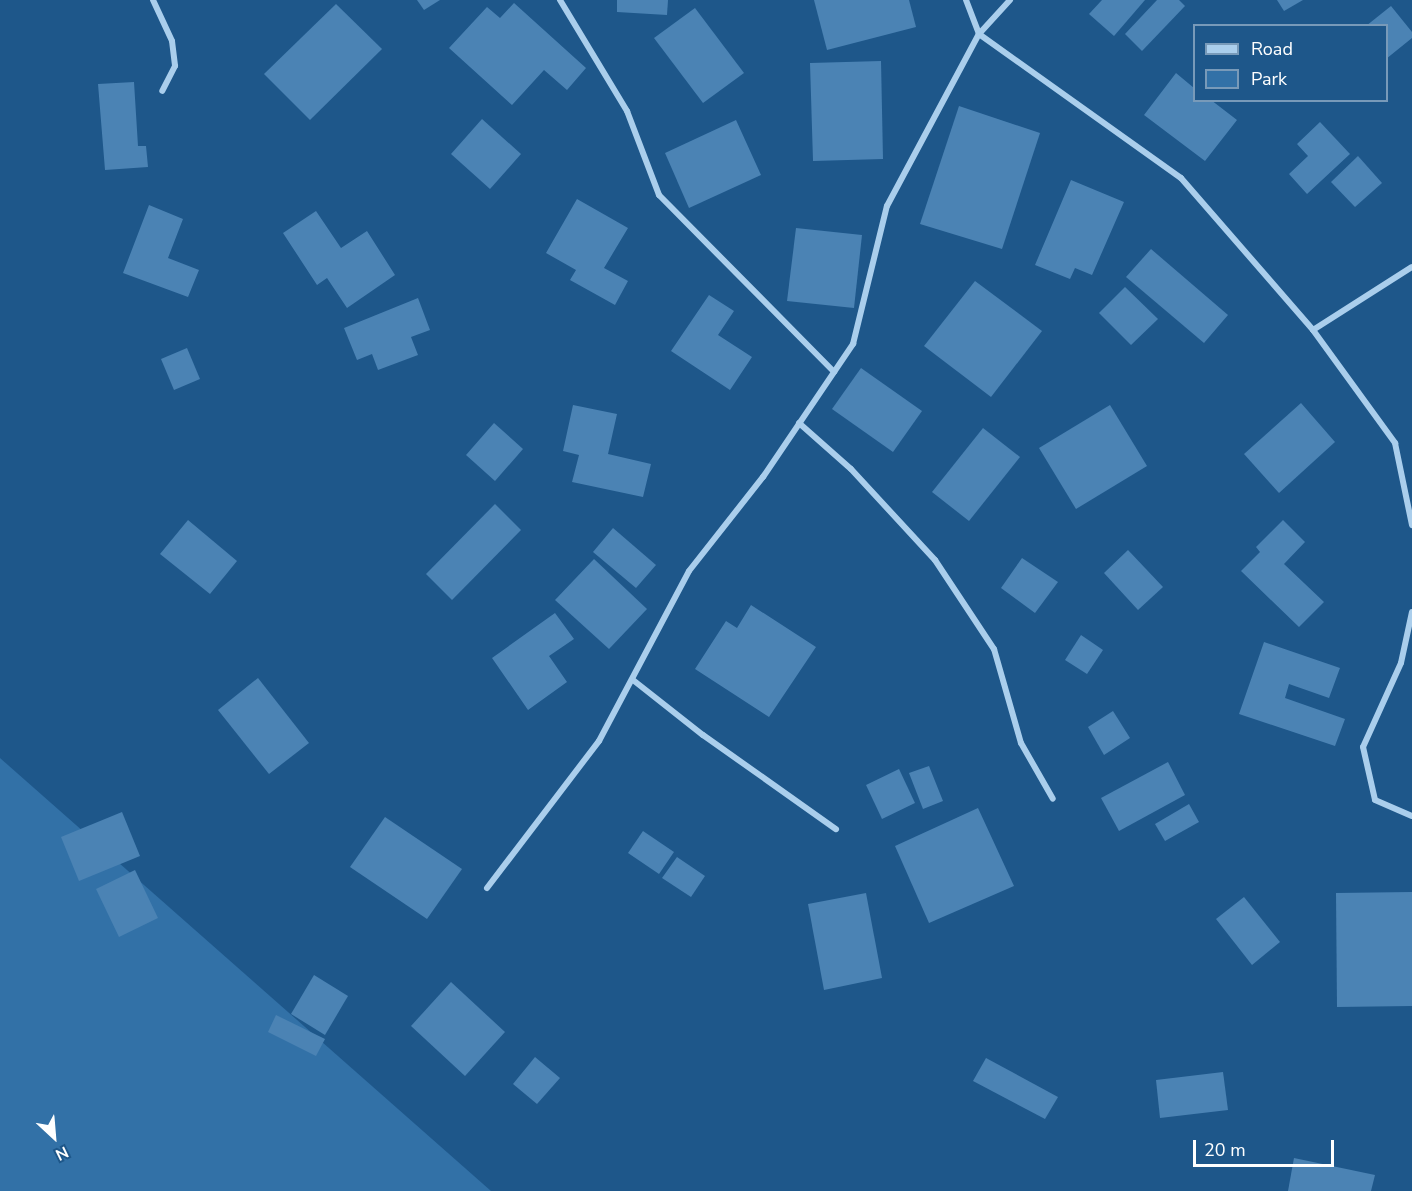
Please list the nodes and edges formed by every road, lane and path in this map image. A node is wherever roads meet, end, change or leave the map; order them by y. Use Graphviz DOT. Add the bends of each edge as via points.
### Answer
graph roads {
  1 [pos="153,0"];
  2 [pos="560,0"];
  3 [pos="966,0"];
  4 [pos="1010,0"];
  5 [pos="979,34"];
  6 [pos="162,91"];
  7 [pos="1412,267"];
  8 [pos="1313,330"];
  9 [pos="834,372"];
  10 [pos="799,423"];
  11 [pos="1412,525"];
  12 [pos="1412,612"];
  13 [pos="633,680"];
  14 [pos="1053,799"];
  15 [pos="1412,816"];
  16 [pos="836,829"];
  17 [pos="487,888"];
  1 -- 6 [label="street" via="172,41 176,66"];
  2 -- 9 [label="street" via="627,111 659,195"];
  3 -- 5 [label="street"];
  4 -- 5 [label="street"];
  5 -- 8 [label="street" via="1181,178"];
  5 -- 9 [label="street" via="887,206 853,344"];
  7 -- 8 [label="street"];
  8 -- 11 [label="street" via="1395,443"];
  9 -- 10 [label="street"];
  10 -- 13 [label="street" via="763,477 689,571"];
  10 -- 14 [label="street" via="851,469 934,560 994,649 1021,743"];
  12 -- 15 [label="street" via="1401,663 1363,747 1375,800"];
  13 -- 16 [label="street"];
  13 -- 17 [label="street" via="599,741"];
}
